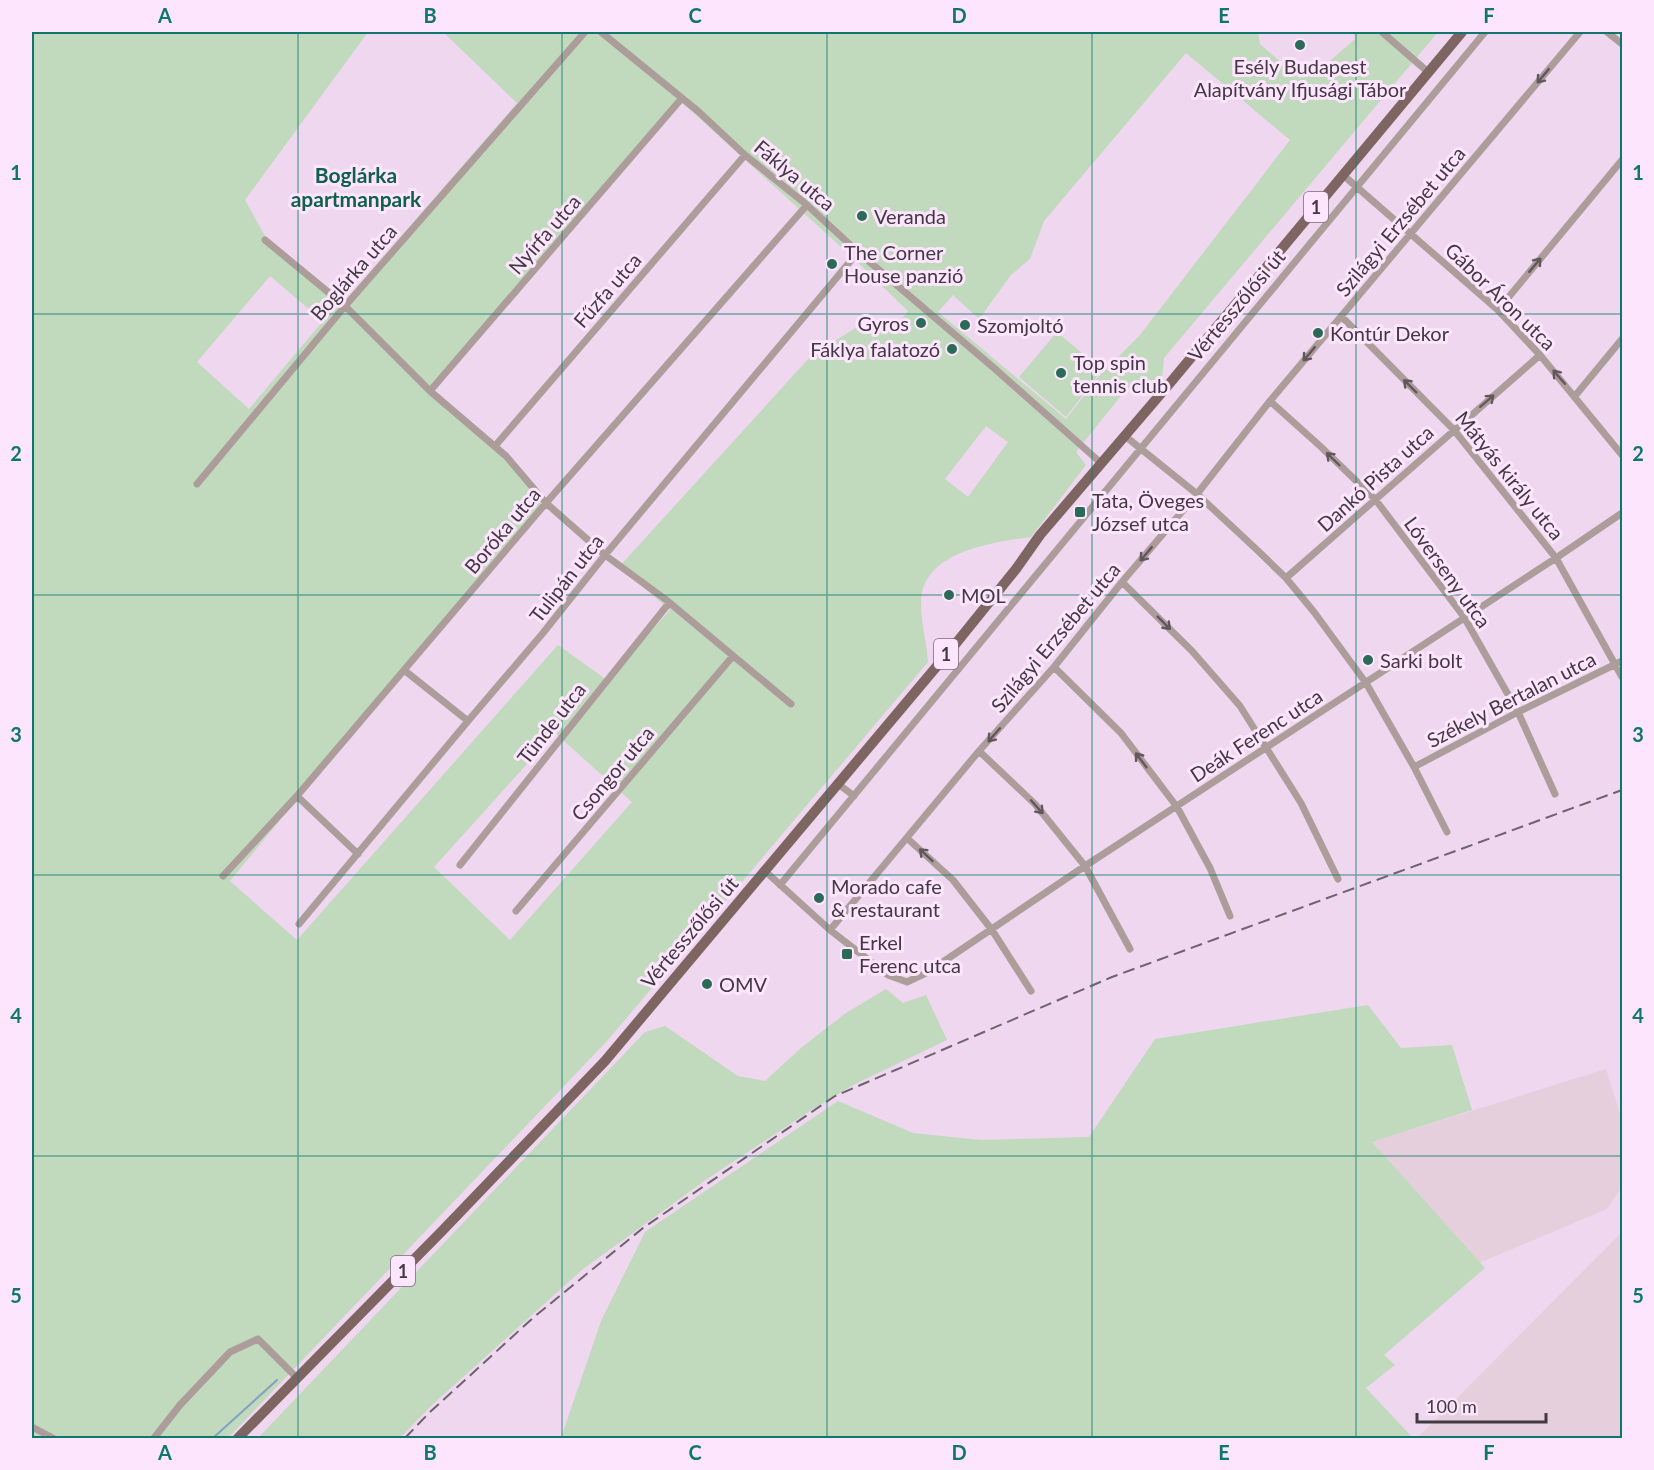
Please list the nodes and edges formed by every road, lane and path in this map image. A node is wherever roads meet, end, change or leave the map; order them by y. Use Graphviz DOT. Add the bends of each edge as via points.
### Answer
graph roads {
  1 [pos="585,32"];
  2 [pos="601,32"];
  3 [pos="1382,32"];
  4 [pos="1462,32"];
  5 [pos="1485,32"];
  6 [pos="1580,32"];
  7 [pos="1607,32"];
  8 [pos="1623,44"];
  9 [pos="1428,72"];
  10 [pos="682,98"];
  11 [pos="745,155"];
  12 [pos="1623,160"];
  13 [pos="1343,175"];
  14 [pos="1357,187"];
  15 [pos="807,205"];
  16 [pos="1412,234"];
  17 [pos="265,240"];
  18 [pos="858,252"];
  19 [pos="345,306"];
  20 [pos="1498,310"];
  21 [pos="1341,316"];
  22 [pos="1623,339"];
  23 [pos="1540,355"];
  24 [pos="430,391"];
  25 [pos="1575,396"];
  26 [pos="1270,401"];
  27 [pos="1454,430"];
  28 [pos="1125,436"];
  29 [pos="495,446"];
  30 [pos="1141,448"];
  31 [pos="1623,455"];
  32 [pos="1101,463"];
  33 [pos="197,484"];
  34 [pos="1197,494"];
  35 [pos="1375,500"];
  36 [pos="546,503"];
  37 [pos="1623,513"];
  38 [pos="605,555"];
  39 [pos="1556,558"];
  40 [pos="1286,578"];
  41 [pos="1122,582"];
  42 [pos="669,603"];
  43 [pos="1464,617"];
  44 [pos="733,656"];
  45 [pos="1620,663"];
  46 [pos="1054,667"];
  47 [pos="405,670"];
  48 [pos="1623,677"];
  49 [pos="1366,683"];
  50 [pos="791,704"];
  51 [pos="1518,712"];
  52 [pos="468,721"];
  53 [pos="1268,748"];
  54 [pos="980,752"];
  55 [pos="1414,766"];
  56 [pos="837,783"];
  57 [pos="1556,794"];
  58 [pos="297,796"];
  59 [pos="854,796"];
  60 [pos="1177,807"];
  61 [pos="1447,832"];
  62 [pos="908,839"];
  63 [pos="358,854"];
  64 [pos="460,865"];
  65 [pos="1085,867"];
  66 [pos="764,870"];
  67 [pos="223,876"];
  68 [pos="1338,879"];
  69 [pos="780,885"];
  70 [pos="516,911"];
  71 [pos="1230,916"];
  72 [pos="299,924"];
  73 [pos="830,930"];
  74 [pos="992,930"];
  75 [pos="1130,949"];
  76 [pos="1031,991"];
  77 [pos="297,1378"];
  78 [pos="32,1426"];
  79 [pos="53,1438"];
  80 [pos="154,1438"];
  81 [pos="238,1438"];
  1 -- 19 [label="street, Boglárka utca"];
  2 -- 10 [label="street, Fáklya utca"];
  3 -- 9 [label="street"];
  4 -- 9 [label="main road, Vértesszőlősi út / 1"];
  5 -- 14 [label="street, Vértesszőlősi út"];
  6 -- 16 [label="street, Szilágyi Erzsébet utca, one-way"];
  7 -- 8 [label="street"];
  9 -- 13 [label="main road, Vértesszőlősi út / 1"];
  10 -- 11 [label="street, Fáklya utca"];
  10 -- 24 [label="street, Nyírfa utca"];
  11 -- 15 [label="street, Fáklya utca"];
  11 -- 29 [label="street, Fűzfa utca"];
  20 -- 12 [label="street, one-way"];
  13 -- 14 [label="street, Gábor Áron utca"];
  13 -- 28 [label="main road, Vértesszőlősi út / 1"];
  14 -- 16 [label="street, Gábor Áron utca"];
  14 -- 30 [label="street, Vértesszőlősi út"];
  15 -- 18 [label="street, Fáklya utca"];
  15 -- 36 [label="street, Boróka utca"];
  16 -- 20 [label="street, Gábor Áron utca"];
  16 -- 21 [label="street, Szilágyi Erzsébet utca"];
  17 -- 19 [label="street"];
  18 -- 32 [label="street, Fáklya utca"];
  18 -- 38 [label="street, Tulipán utca"];
  19 -- 24 [label="street"];
  19 -- 33 [label="street, Boglárka utca"];
  20 -- 23 [label="street, Gábor Áron utca"];
  21 -- 26 [label="street, Szilágyi Erzsébet utca, one-way"];
  27 -- 21 [label="street, Mátyás király utca, one-way"];
  22 -- 25 [label="street"];
  25 -- 23 [label="street, Gábor Áron utca, one-way"];
  27 -- 23 [label="street, Dankó Pista utca, one-way"];
  24 -- 29 [label="street"];
  25 -- 31 [label="street, Gábor Áron utca"];
  26 -- 34 [label="street, Szilágyi Erzsébet utca"];
  35 -- 26 [label="street, Lóverseny utca, one-way"];
  27 -- 35 [label="street, Dankó Pista utca"];
  27 -- 39 [label="street, Mátyás király utca"];
  28 -- 30 [label="street"];
  28 -- 32 [label="main road, Vértesszőlősi út / 1"];
  29 -- 36 [label="street"];
  30 -- 34 [label="street"];
  30 -- 59 [label="street, Vértesszőlősi út"];
  32 -- 56 [label="main road, Vértesszőlősi út / 1"];
  34 -- 40 [label="street"];
  34 -- 41 [label="street, Szilágyi Erzsébet utca, one-way"];
  35 -- 40 [label="street, Dankó Pista utca"];
  35 -- 43 [label="street, Lóverseny utca"];
  36 -- 38 [label="street"];
  36 -- 47 [label="street, Boróka utca"];
  37 -- 39 [label="street, Deák Ferenc utca"];
  38 -- 42 [label="street"];
  38 -- 52 [label="street, Tulipán utca"];
  39 -- 43 [label="street, Deák Ferenc utca"];
  39 -- 45 [label="street, Mátyás király utca"];
  40 -- 49 [label="street"];
  41 -- 46 [label="street, Szilágyi Erzsébet utca"];
  41 -- 53 [label="street, one-way" via="1199,659 1240,706"];
  42 -- 44 [label="street"];
  42 -- 64 [label="street, Tünde utca"];
  43 -- 49 [label="street, Deák Ferenc utca"];
  43 -- 51 [label="street, Lóverseny utca"];
  44 -- 50 [label="street"];
  44 -- 70 [label="street, Csongor utca"];
  45 -- 48 [label="street, Mátyás király utca"];
  45 -- 51 [label="street, Székely Bertalan utca"];
  46 -- 54 [label="street, Szilágyi Erzsébet utca, one-way"];
  60 -- 46 [label="street, one-way" via="1121,734"];
  47 -- 52 [label="street"];
  47 -- 58 [label="street, Boróka utca"];
  49 -- 53 [label="street, Deák Ferenc utca"];
  49 -- 55 [label="street"];
  51 -- 55 [label="street, Székely Bertalan utca"];
  51 -- 57 [label="street, Lóverseny utca"];
  52 -- 63 [label="street, Tulipán utca"];
  53 -- 60 [label="street, Deák Ferenc utca"];
  53 -- 68 [label="street" via="1301,802"];
  54 -- 62 [label="street, Szilágyi Erzsébet utca"];
  54 -- 65 [label="street, one-way" via="1035,804"];
  55 -- 61 [label="street"];
  56 -- 59 [label="street"];
  56 -- 66 [label="main road, Vértesszőlősi út / 1"];
  58 -- 63 [label="street"];
  58 -- 67 [label="street, Boróka utca"];
  59 -- 69 [label="street, Vértesszőlősi út"];
  60 -- 65 [label="street, Deák Ferenc utca"];
  60 -- 71 [label="street" via="1210,868"];
  62 -- 73 [label="street, Szilágyi Erzsébet utca"];
  74 -- 62 [label="street, one-way" via="952,880"];
  63 -- 72 [label="street, Tulipán utca"];
  65 -- 74 [label="street, Deák Ferenc utca"];
  65 -- 75 [label="street"];
  66 -- 69 [label="street"];
  66 -- 77 [label="main road, Vértesszőlősi út / 1" via="605,1061"];
  69 -- 73 [label="street"];
  73 -- 74 [label="street, Deák Ferenc utca" via="888,975 907,982"];
  74 -- 76 [label="street"];
  77 -- 80 [label="street" via="258,1339 230,1352"];
  77 -- 81 [label="main road, 1"];
  78 -- 79 [label="street"];
}
